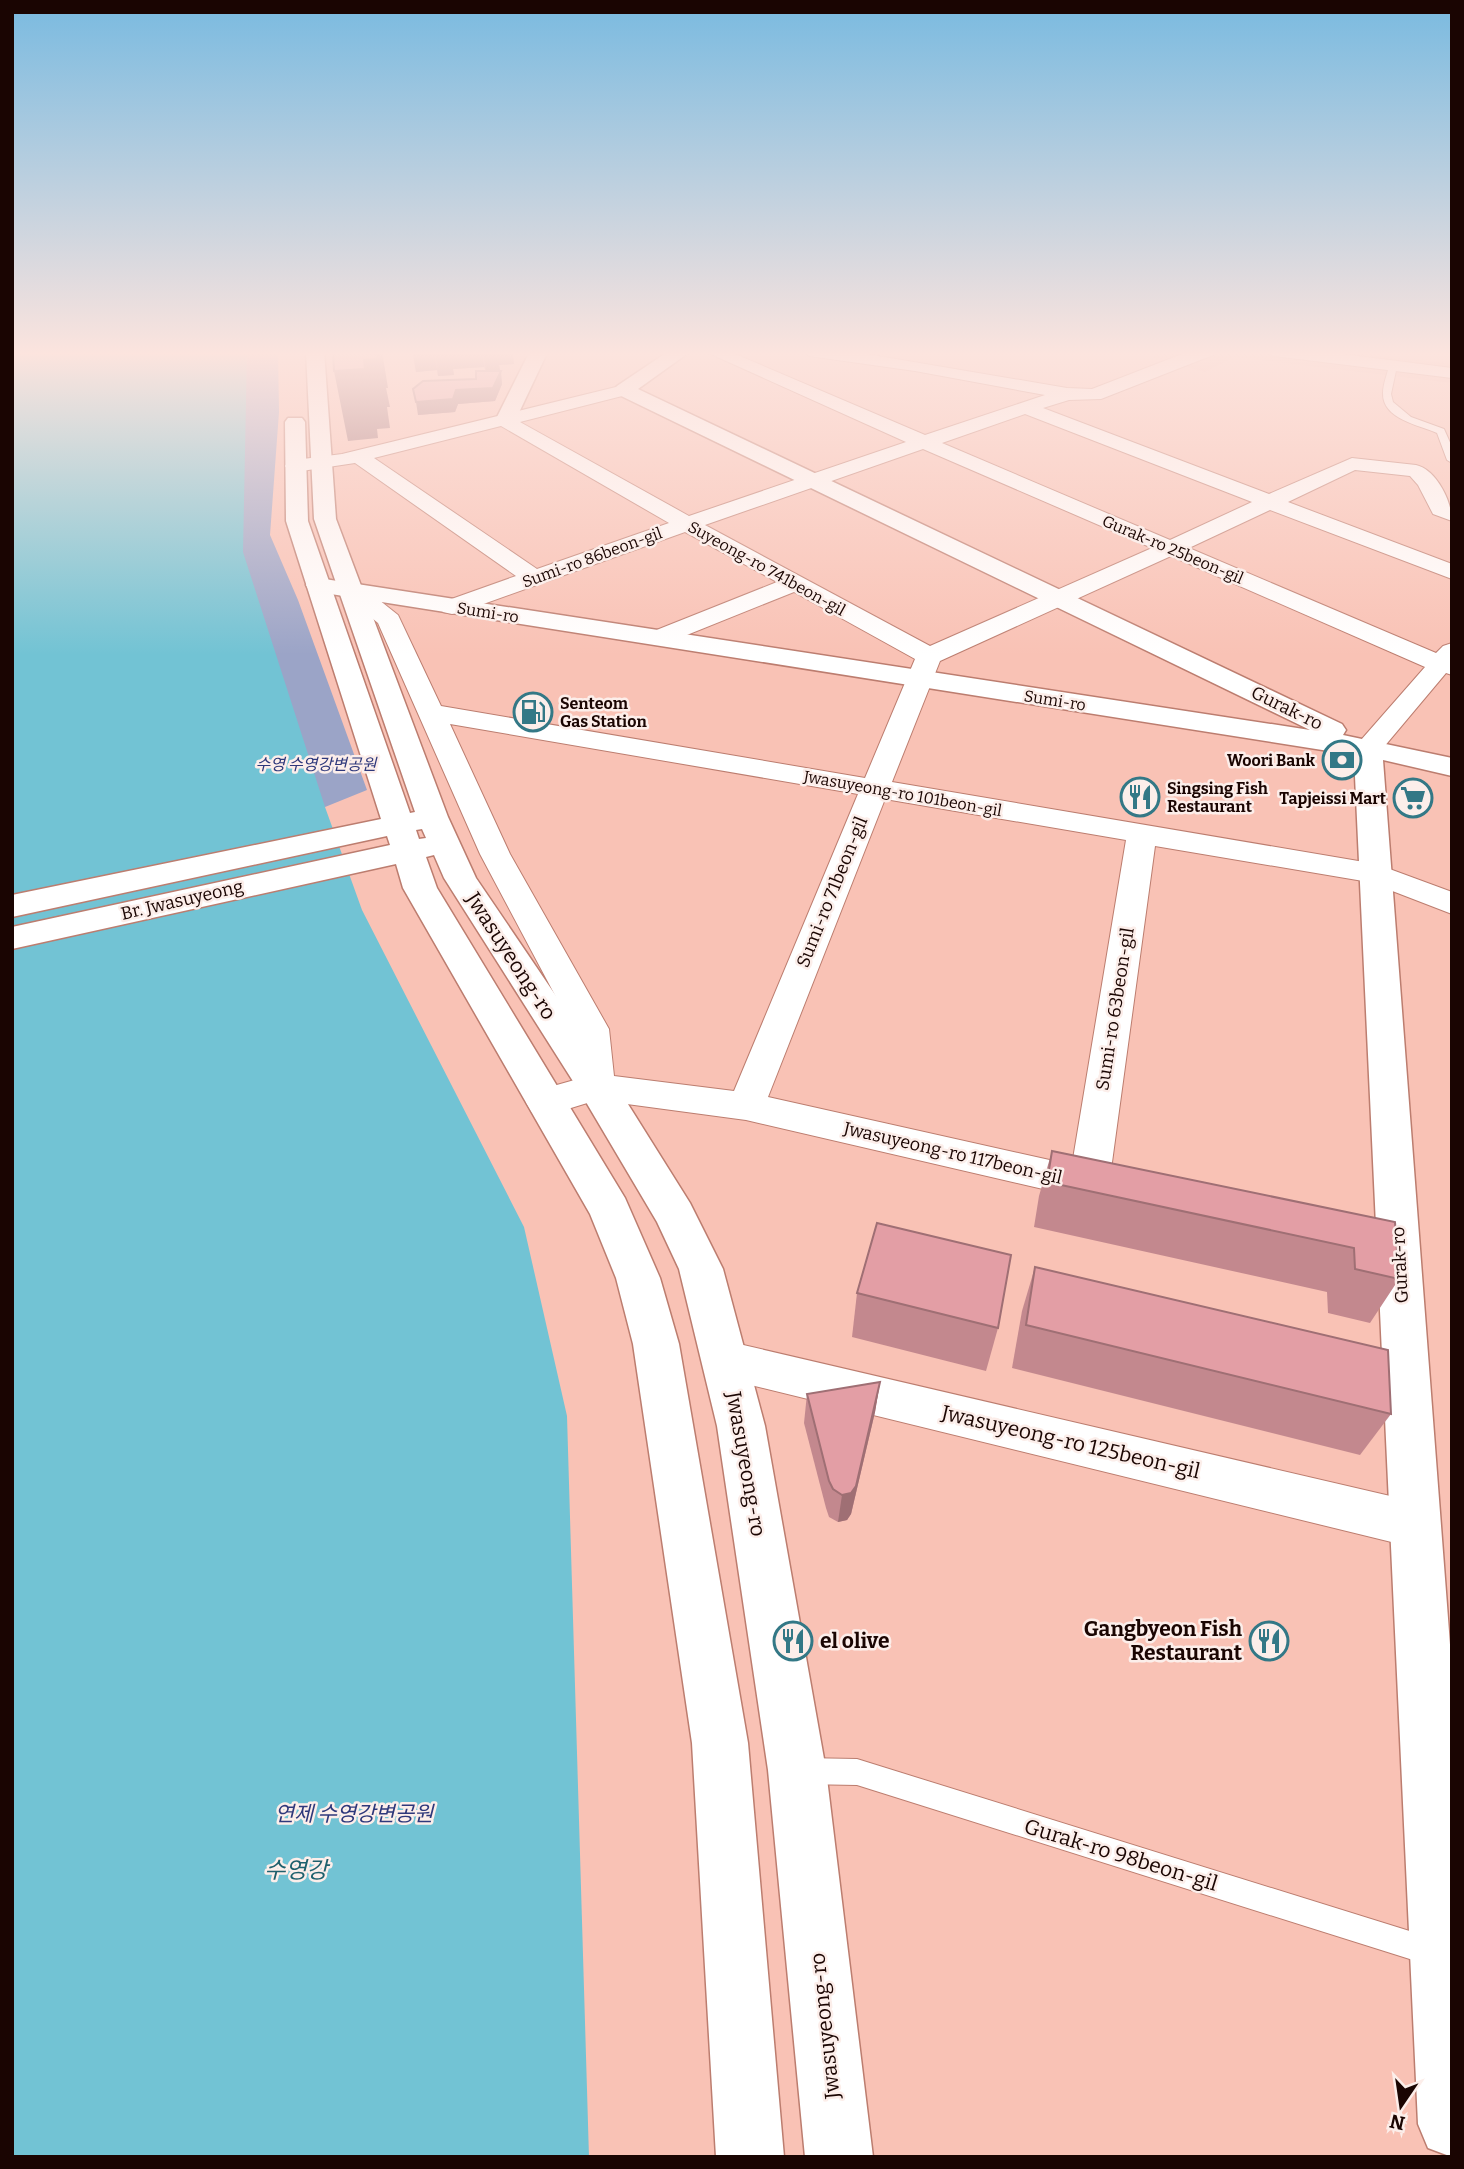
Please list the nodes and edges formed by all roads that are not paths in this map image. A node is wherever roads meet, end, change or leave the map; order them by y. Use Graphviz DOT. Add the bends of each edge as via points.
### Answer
graph roads {
  1 [pos="295,452"];
  2 [pos="321,452"];
  3 [pos="374,452"];
  4 [pos="560,452"];
  5 [pos="753,452"];
  6 [pos="894,452"];
  7 [pos="948,452"];
  8 [pos="1142,452"];
  9 [pos="321,456"];
  10 [pos="358,456"];
  11 [pos="295,466"];
  12 [pos="811,480"];
  13 [pos="1272,501"];
  14 [pos="1452,515"];
  15 [pos="687,524"];
  16 [pos="1170,548"];
  17 [pos="1452,572"];
  18 [pos="534,578"];
  19 [pos="796,583"];
  20 [pos="334,587"];
  21 [pos="1060,599"];
  22 [pos="453,607"];
  23 [pos="658,638"];
  24 [pos="1448,661"];
  25 [pos="923,667"];
  26 [pos="429,712"];
  27 [pos="1368,748"];
  28 [pos="1452,767"];
  29 [pos="874,788"];
  30 [pos="420,834"];
  31 [pos="1142,834"];
  32 [pos="348,848"];
  33 [pos="1376,874"];
  34 [pos="1452,904"];
  35 [pos="12,906"];
  36 [pos="12,938"];
  37 [pos="597,1087"];
  38 [pos="545,1102"];
  39 [pos="747,1106"];
  40 [pos="1089,1184"];
  41 [pos="1130,1194"];
  42 [pos="726,1360"];
  43 [pos="1416,1525"];
  44 [pos="797,1770"];
  45 [pos="1444,1834"];
  46 [pos="1442,1955"];
  47 [pos="1452,2124"];
  48 [pos="750,2157"];
  49 [pos="839,2157"];
  1 -- 11 [label="main road, Jwasuyeong-ro"];
  2 -- 9 [label="main road, Jwasuyeong-ro"];
  3 -- 10 [label="street"];
  4 -- 15 [label="street, Suyeong-ro 741beon-gil"];
  5 -- 12 [label="main road, Gurak-ro"];
  6 -- 12 [label="street, Sumi-ro 86beon-gil"];
  7 -- 16 [label="street, Gurak-ro 25beon-gil"];
  8 -- 13 [label="street"];
  9 -- 10 [label="street"];
  9 -- 11 [label="street"];
  9 -- 20 [label="main road, Jwasuyeong-ro"];
  10 -- 18 [label="street"];
  11 -- 20 [label="main road, Jwasuyeong-ro" via="297,521"];
  12 -- 15 [label="street, Sumi-ro 86beon-gil"];
  12 -- 21 [label="main road, Gurak-ro"];
  13 -- 14 [label="street" via="1352,464 1416,471 1441,509"];
  13 -- 16 [label="street"];
  13 -- 17 [label="street"];
  15 -- 18 [label="street, Sumi-ro 86beon-gil"];
  15 -- 19 [label="street, Suyeong-ro 741beon-gil"];
  16 -- 21 [label="street"];
  16 -- 24 [label="street, Gurak-ro 25beon-gil"];
  18 -- 22 [label="street, Sumi-ro 86beon-gil"];
  19 -- 23 [label="street"];
  19 -- 25 [label="street, Suyeong-ro 741beon-gil"];
  20 -- 22 [label="main road, Sumi-ro"];
  20 -- 26 [label="street" via="388,620"];
  20 -- 30 [label="main road, Jwasuyeong-ro"];
  21 -- 25 [label="street"];
  21 -- 27 [label="main road, Gurak-ro"];
  22 -- 23 [label="main road, Sumi-ro"];
  23 -- 25 [label="main road, Sumi-ro"];
  24 -- 27 [label="street"];
  25 -- 27 [label="main road, Sumi-ro"];
  25 -- 29 [label="street, Sumi-ro 71beon-gil"];
  26 -- 29 [label="street, Jwasuyeong-ro 101beon-gil"];
  26 -- 37 [label="street" via="495,854 591,1028"];
  27 -- 28 [label="main road, Sumi-ro"];
  27 -- 33 [label="main road, Gurak-ro"];
  29 -- 31 [label="street, Jwasuyeong-ro 101beon-gil"];
  29 -- 39 [label="street, Sumi-ro 71beon-gil"];
  30 -- 32 [label="main road"];
  30 -- 37 [label="main road, Jwasuyeong-ro" via="460,878"];
  30 -- 38 [label="main road, Jwasuyeong-ro" via="420,888"];
  31 -- 33 [label="street, Jwasuyeong-ro 101beon-gil"];
  31 -- 40 [label="street, Sumi-ro 63beon-gil"];
  32 -- 35 [label="main road, Br. Jwasuyeong"];
  32 -- 36 [label="main road, Br. Jwasuyeong"];
  33 -- 34 [label="street, Jwasuyeong-ro 101beon-gil"];
  33 -- 43 [label="main road, Gurak-ro" via="1379,1251"];
  37 -- 38 [label="street, Jwasuyeong-ro 117beon-gil"];
  37 -- 39 [label="street, Jwasuyeong-ro 117beon-gil"];
  37 -- 42 [label="main road, Jwasuyeong-ro" via="675,1215 701,1269"];
  38 -- 48 [label="main road, Jwasuyeong-ro" via="610,1210 638,1278 656,1344 720,1743"];
  39 -- 40 [label="street, Jwasuyeong-ro 117beon-gil"];
  40 -- 41 [label="street, Jwasuyeong-ro 117beon-gil"];
  42 -- 43 [label="street, Jwasuyeong-ro 125beon-gil"];
  42 -- 44 [label="main road, Jwasuyeong-ro" via="741,1426"];
  43 -- 45 [label="main road, Gurak-ro"];
  44 -- 46 [label="lane, Gurak-ro 98beon-gil" via="857,1772"];
  44 -- 49 [label="main road, Jwasuyeong-ro"];
  45 -- 46 [label="main road, Gurak-ro"];
  46 -- 47 [label="main road, Gurak-ro"];
}
